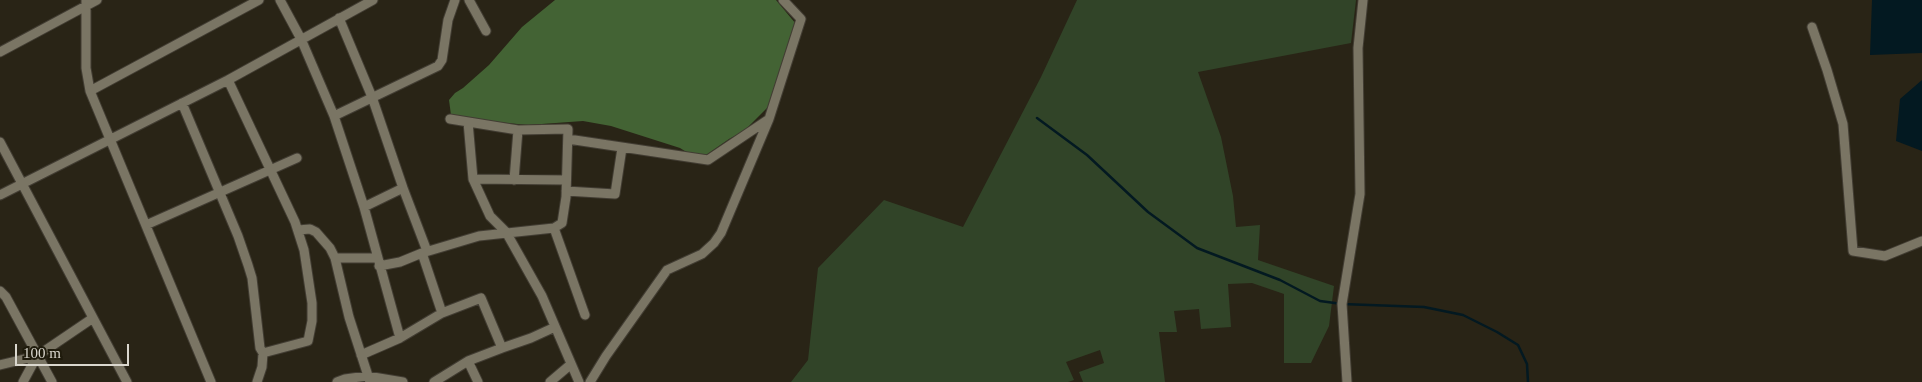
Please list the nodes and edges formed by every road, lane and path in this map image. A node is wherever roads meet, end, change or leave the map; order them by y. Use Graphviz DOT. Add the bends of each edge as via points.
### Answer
graph roads {
  1 [pos="98,0"];
  2 [pos="260,0"];
  3 [pos="280,0"];
  4 [pos="373,0"];
  5 [pos="455,0"];
  6 [pos="469,0"];
  7 [pos="783,0"];
  8 [pos="796,0"];
  9 [pos="1362,0"];
  10 [pos="86,3"];
  11 [pos="792,10"];
  12 [pos="339,18"];
  13 [pos="1812,27"];
  14 [pos="486,30"];
  15 [pos="301,39"];
  16 [pos="0,52"];
  17 [pos="228,80"];
  18 [pos="90,91"];
  19 [pos="372,97"];
  20 [pos="182,103"];
  21 [pos="334,116"];
  22 [pos="450,119"];
  23 [pos="769,119"];
  24 [pos="468,122"];
  25 [pos="518,130"];
  26 [pos="568,139"];
  27 [pos="110,140"];
  28 [pos="0,142"];
  29 [pos="622,148"];
  30 [pos="296,158"];
  31 [pos="270,170"];
  32 [pos="472,179"];
  33 [pos="514,180"];
  34 [pos="566,180"];
  35 [pos="22,184"];
  36 [pos="404,188"];
  37 [pos="566,191"];
  38 [pos="219,192"];
  39 [pos="0,195"];
  40 [pos="364,207"];
  41 [pos="146,225"];
  42 [pos="554,228"];
  43 [pos="298,230"];
  44 [pos="506,232"];
  45 [pos="1922,241"];
  46 [pos="425,252"];
  47 [pos="335,258"];
  48 [pos="378,262"];
  49 [pos="2,296"];
  50 [pos="442,313"];
  51 [pos="585,315"];
  52 [pos="94,318"];
  53 [pos="555,327"];
  54 [pos="400,338"];
  55 [pos="502,348"];
  56 [pos="263,354"];
  57 [pos="361,355"];
  58 [pos="38,356"];
  59 [pos="468,361"];
  60 [pos="0,365"];
  61 [pos="570,365"];
  62 [pos="369,379"];
  63 [pos="23,382"];
  64 [pos="52,382"];
  65 [pos="127,382"];
  66 [pos="211,382"];
  67 [pos="257,382"];
  68 [pos="337,382"];
  69 [pos="403,382"];
  70 [pos="434,382"];
  71 [pos="478,382"];
  72 [pos="550,382"];
  73 [pos="579,382"];
  74 [pos="590,382"];
  75 [pos="1347,382"];
  1 -- 10 [label="street"];
  2 -- 18 [label="street"];
  3 -- 15 [label="street"];
  4 -- 12 [label="street"];
  5 -- 19 [label="street" via="438,66"];
  6 -- 14 [label="street"];
  7 -- 11 [label="street"];
  8 -- 11 [label="street"];
  9 -- 75 [label="street" via="1358,48 1360,194 1342,304"];
  10 -- 16 [label="street"];
  10 -- 18 [label="street" via="86,68"];
  11 -- 23 [label="street" via="802,19"];
  12 -- 15 [label="street"];
  12 -- 19 [label="street"];
  13 -- 45 [label="street" via="1843,124 1853,251 1885,256"];
  15 -- 17 [label="street"];
  15 -- 21 [label="street"];
  17 -- 20 [label="street"];
  17 -- 31 [label="street"];
  18 -- 27 [label="street"];
  19 -- 21 [label="street"];
  19 -- 36 [label="street"];
  20 -- 27 [label="street"];
  20 -- 38 [label="street"];
  21 -- 40 [label="street"];
  22 -- 24 [label="street"];
  23 -- 29 [label="street" via="708,160"];
  23 -- 74 [label="street" via="721,233 702,254 667,270"];
  24 -- 25 [label="street"];
  24 -- 32 [label="street"];
  25 -- 26 [label="street" via="568,129"];
  25 -- 33 [label="street"];
  26 -- 29 [label="street"];
  26 -- 34 [label="street"];
  27 -- 35 [label="street"];
  27 -- 41 [label="street"];
  28 -- 35 [label="street"];
  29 -- 37 [label="street" via="615,194"];
  30 -- 31 [label="street"];
  31 -- 38 [label="street"];
  31 -- 43 [label="street"];
  32 -- 33 [label="street"];
  32 -- 44 [label="street" via="490,216"];
  33 -- 34 [label="street"];
  34 -- 37 [label="street"];
  35 -- 39 [label="street"];
  35 -- 52 [label="street"];
  36 -- 40 [label="street"];
  36 -- 46 [label="street"];
  37 -- 42 [label="street" via="562,223"];
  38 -- 41 [label="street"];
  38 -- 56 [label="street" via="250,272 258,340"];
  40 -- 48 [label="street"];
  41 -- 66 [label="street"];
  42 -- 44 [label="street"];
  42 -- 51 [label="street"];
  43 -- 47 [label="street" via="310,228 316,232"];
  43 -- 56 [label="street" via="312,302 308,341"];
  44 -- 46 [label="street" via="479,236"];
  44 -- 53 [label="street" via="542,296"];
  46 -- 48 [label="street" via="400,262"];
  46 -- 50 [label="street"];
  47 -- 48 [label="street"];
  47 -- 57 [label="street"];
  48 -- 54 [label="street"];
  49 -- 58 [label="street"];
  50 -- 54 [label="street"];
  50 -- 55 [label="street" via="481,298"];
  52 -- 58 [label="street"];
  52 -- 65 [label="street"];
  53 -- 55 [label="street"];
  53 -- 61 [label="street"];
  54 -- 57 [label="street"];
  55 -- 59 [label="street"];
  56 -- 67 [label="street"];
  57 -- 62 [label="street"];
  58 -- 60 [label="street"];
  58 -- 63 [label="street"];
  58 -- 64 [label="street"];
  59 -- 70 [label="street"];
  59 -- 71 [label="street"];
  61 -- 72 [label="street"];
  61 -- 73 [label="street"];
  62 -- 68 [label="street"];
  62 -- 69 [label="street"];
}
